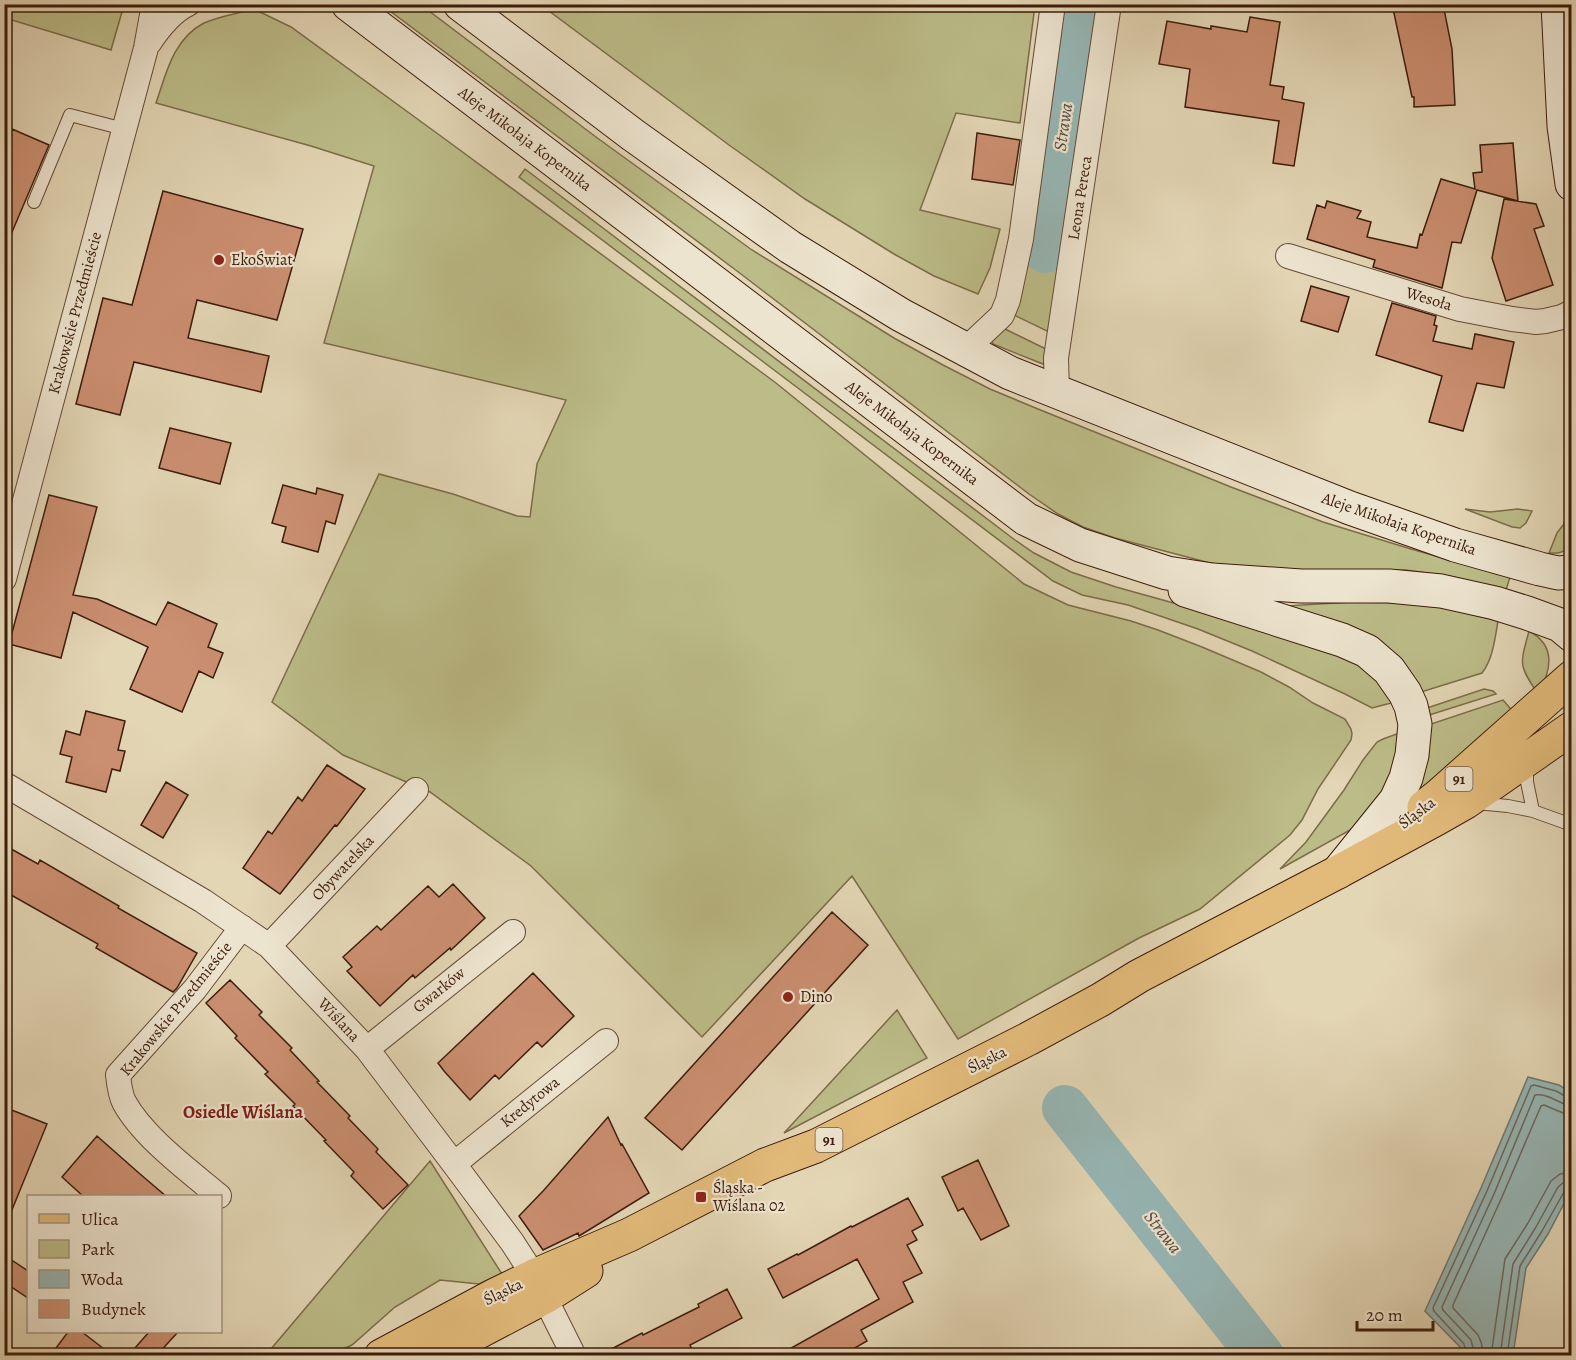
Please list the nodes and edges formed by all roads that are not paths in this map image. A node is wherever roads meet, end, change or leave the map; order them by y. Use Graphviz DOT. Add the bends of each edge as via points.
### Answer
graph roads {
  1 [pos="154,4"];
  2 [pos="188,4"];
  3 [pos="348,4"];
  4 [pos="460,4"];
  5 [pos="1053,4"];
  6 [pos="1109,4"];
  7 [pos="1558,4"];
  8 [pos="146,48"];
  9 [pos="124,129"];
  10 [pos="1570,170"];
  11 [pos="34,202"];
  12 [pos="1288,256"];
  13 [pos="1572,312"];
  14 [pos="965,350"];
  15 [pos="1057,392"];
  16 [pos="1026,519"];
  17 [pos="1572,572"];
  18 [pos="4,579"];
  19 [pos="1572,635"];
  20 [pos="1572,677"];
  21 [pos="1572,728"];
  22 [pos="1528,758"];
  23 [pos="4,784"];
  24 [pos="416,790"];
  25 [pos="1466,802"];
  26 [pos="1533,812"];
  27 [pos="1572,825"];
  28 [pos="1338,872"];
  29 [pos="242,927"];
  30 [pos="513,932"];
  31 [pos="269,946"];
  32 [pos="606,1041"];
  33 [pos="367,1049"];
  34 [pos="454,1164"];
  35 [pos="216,1195"];
  36 [pos="539,1287"];
  37 [pos="381,1356"];
  38 [pos="433,1356"];
  39 [pos="574,1356"];
  1 -- 8 [label="street, Krakowskie Przedmieście"];
  2 -- 8 [label="street, Krakowskie Przedmieście" via="172,15"];
  3 -- 16 [label="main road, Aleje Mikołaja Kopernika"];
  4 -- 14 [label="main road, Aleje Mikołaja Kopernika" via="790,247"];
  5 -- 14 [label="street" via="1021,239 1008,300 999,320"];
  6 -- 15 [label="street, Leona Pereca" via="1056,358"];
  7 -- 10 [label="main road"];
  8 -- 9 [label="street, Krakowskie Przedmieście"];
  9 -- 11 [label="lane" via="70,115"];
  9 -- 18 [label="street, Krakowskie Przedmieście"];
  12 -- 13 [label="street, Wesoła" via="1460,309 1512,320 1545,321"];
  14 -- 15 [label="main road, Aleje Mikołaja Kopernika"];
  15 -- 17 [label="main road, Aleje Mikołaja Kopernika" via="1360,512 1455,545 1540,569"];
  16 -- 19 [label="main road, Aleje Mikołaja Kopernika" via="1080,545 1167,573 1301,586 1389,586 1441,591 1538,617 1560,625"];
  16 -- 28 [label="main road" via="1066,549 1098,563 1342,640 1367,651 1389,670 1411,706 1415,724 1412,755 1396,800"];
  20 -- 28 [label="main road, Śląska / 91" via="1438,796"];
  21 -- 22 [label="main road, Śląska / 91"];
  22 -- 25 [label="main road, Śląska / 91"];
  22 -- 26 [label="lane" via="1527,782"];
  23 -- 29 [label="street, Wiślana"];
  24 -- 31 [label="street, Obywatelska"];
  25 -- 26 [label="lane"];
  25 -- 28 [label="main road, Śląska / 91"];
  26 -- 27 [label="lane"];
  28 -- 36 [label="main road, Śląska / 91" via="1139,976 1028,1040 816,1146 765,1165 629,1235"];
  29 -- 31 [label="street, Wiślana"];
  29 -- 35 [label="street, Krakowskie Przedmieście" via="195,988 118,1075 123,1100 133,1115 159,1145"];
  30 -- 33 [label="street, Gwarków"];
  31 -- 33 [label="street, Wiślana"];
  32 -- 34 [label="street, Kredytowa"];
  33 -- 34 [label="street, Wiślana"];
  34 -- 36 [label="street, Wiślana" via="512,1242"];
  36 -- 37 [label="main road, Śląska / 91" via="495,1295"];
  36 -- 38 [label="main road, Śląska / 91"];
  36 -- 39 [label="street, Wiślana"];
}
